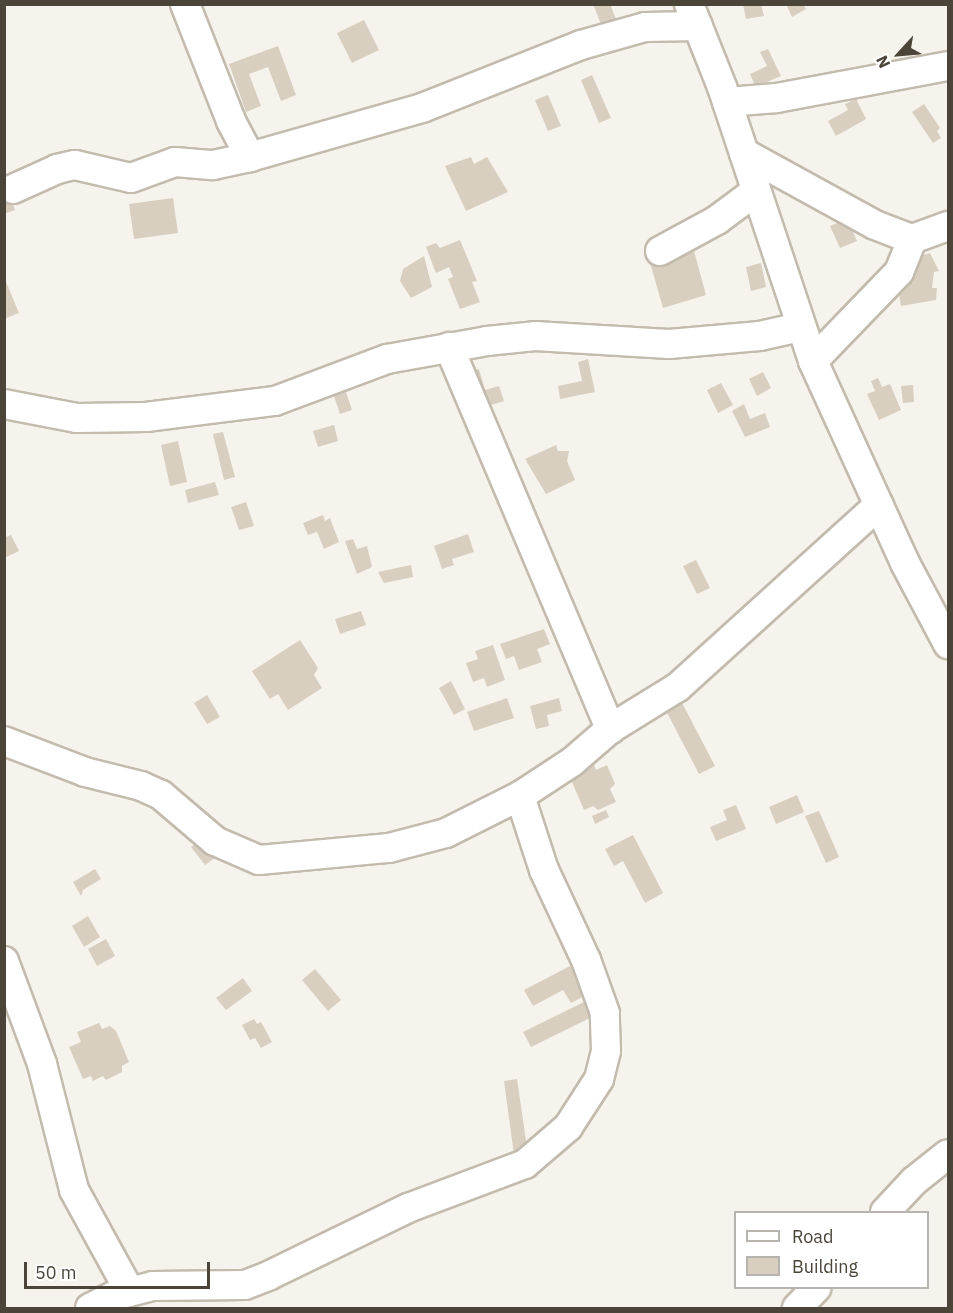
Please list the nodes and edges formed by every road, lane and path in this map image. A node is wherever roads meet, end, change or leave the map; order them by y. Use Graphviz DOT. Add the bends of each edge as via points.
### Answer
graph roads {
  1 [pos="185,4"];
  2 [pos="693,15"];
  3 [pos="948,66"];
  4 [pos="727,102"];
  5 [pos="744,153"];
  6 [pos="250,157"];
  7 [pos="13,189"];
  8 [pos="756,191"];
  9 [pos="948,226"];
  10 [pos="912,239"];
  11 [pos="660,251"];
  12 [pos="800,327"];
  13 [pos="449,347"];
  14 [pos="813,361"];
  15 [pos="4,404"];
  16 [pos="879,505"];
  17 [pos="948,644"];
  18 [pos="610,729"];
  19 [pos="4,741"];
  20 [pos="520,795"];
  21 [pos="4,961"];
  22 [pos="948,1154"];
  23 [pos="886,1211"];
  24 [pos="814,1289"];
  25 [pos="130,1292"];
  26 [pos="90,1308"];
  27 [pos="798,1308"];
  1 -- 6 [label="street" via="231,121"];
  2 -- 4 [label="street"];
  2 -- 6 [label="street" via="581,45 422,108"];
  3 -- 4 [label="street" via="777,98"];
  4 -- 5 [label="street"];
  5 -- 8 [label="street"];
  5 -- 10 [label="street" via="875,225"];
  6 -- 7 [label="street" via="213,165 175,162 131,178 75,165"];
  8 -- 11 [label="street" via="717,220"];
  8 -- 12 [label="street"];
  9 -- 10 [label="street"];
  10 -- 14 [label="street" via="899,272"];
  12 -- 13 [label="street" via="760,336 669,344 535,336"];
  12 -- 14 [label="street"];
  13 -- 15 [label="street" via="387,359 275,401 146,417 77,418"];
  13 -- 18 [label="street"];
  14 -- 16 [label="street"];
  16 -- 17 [label="street"];
  16 -- 18 [label="street" via="678,687"];
  18 -- 20 [label="street" via="572,762"];
  19 -- 20 [label="street" via="161,795 215,841 259,860 389,848 446,833"];
  20 -- 25 [label="street" via="544,870 586,960 605,1013 606,1051 599,1079 568,1127 525,1164 408,1208 245,1285 189,1283"];
  21 -- 25 [label="street" via="42,1064 74,1190"];
  22 -- 23 [label="street" via="914,1181"];
  24 -- 27 [label="street"];
  25 -- 26 [label="street"];
}
